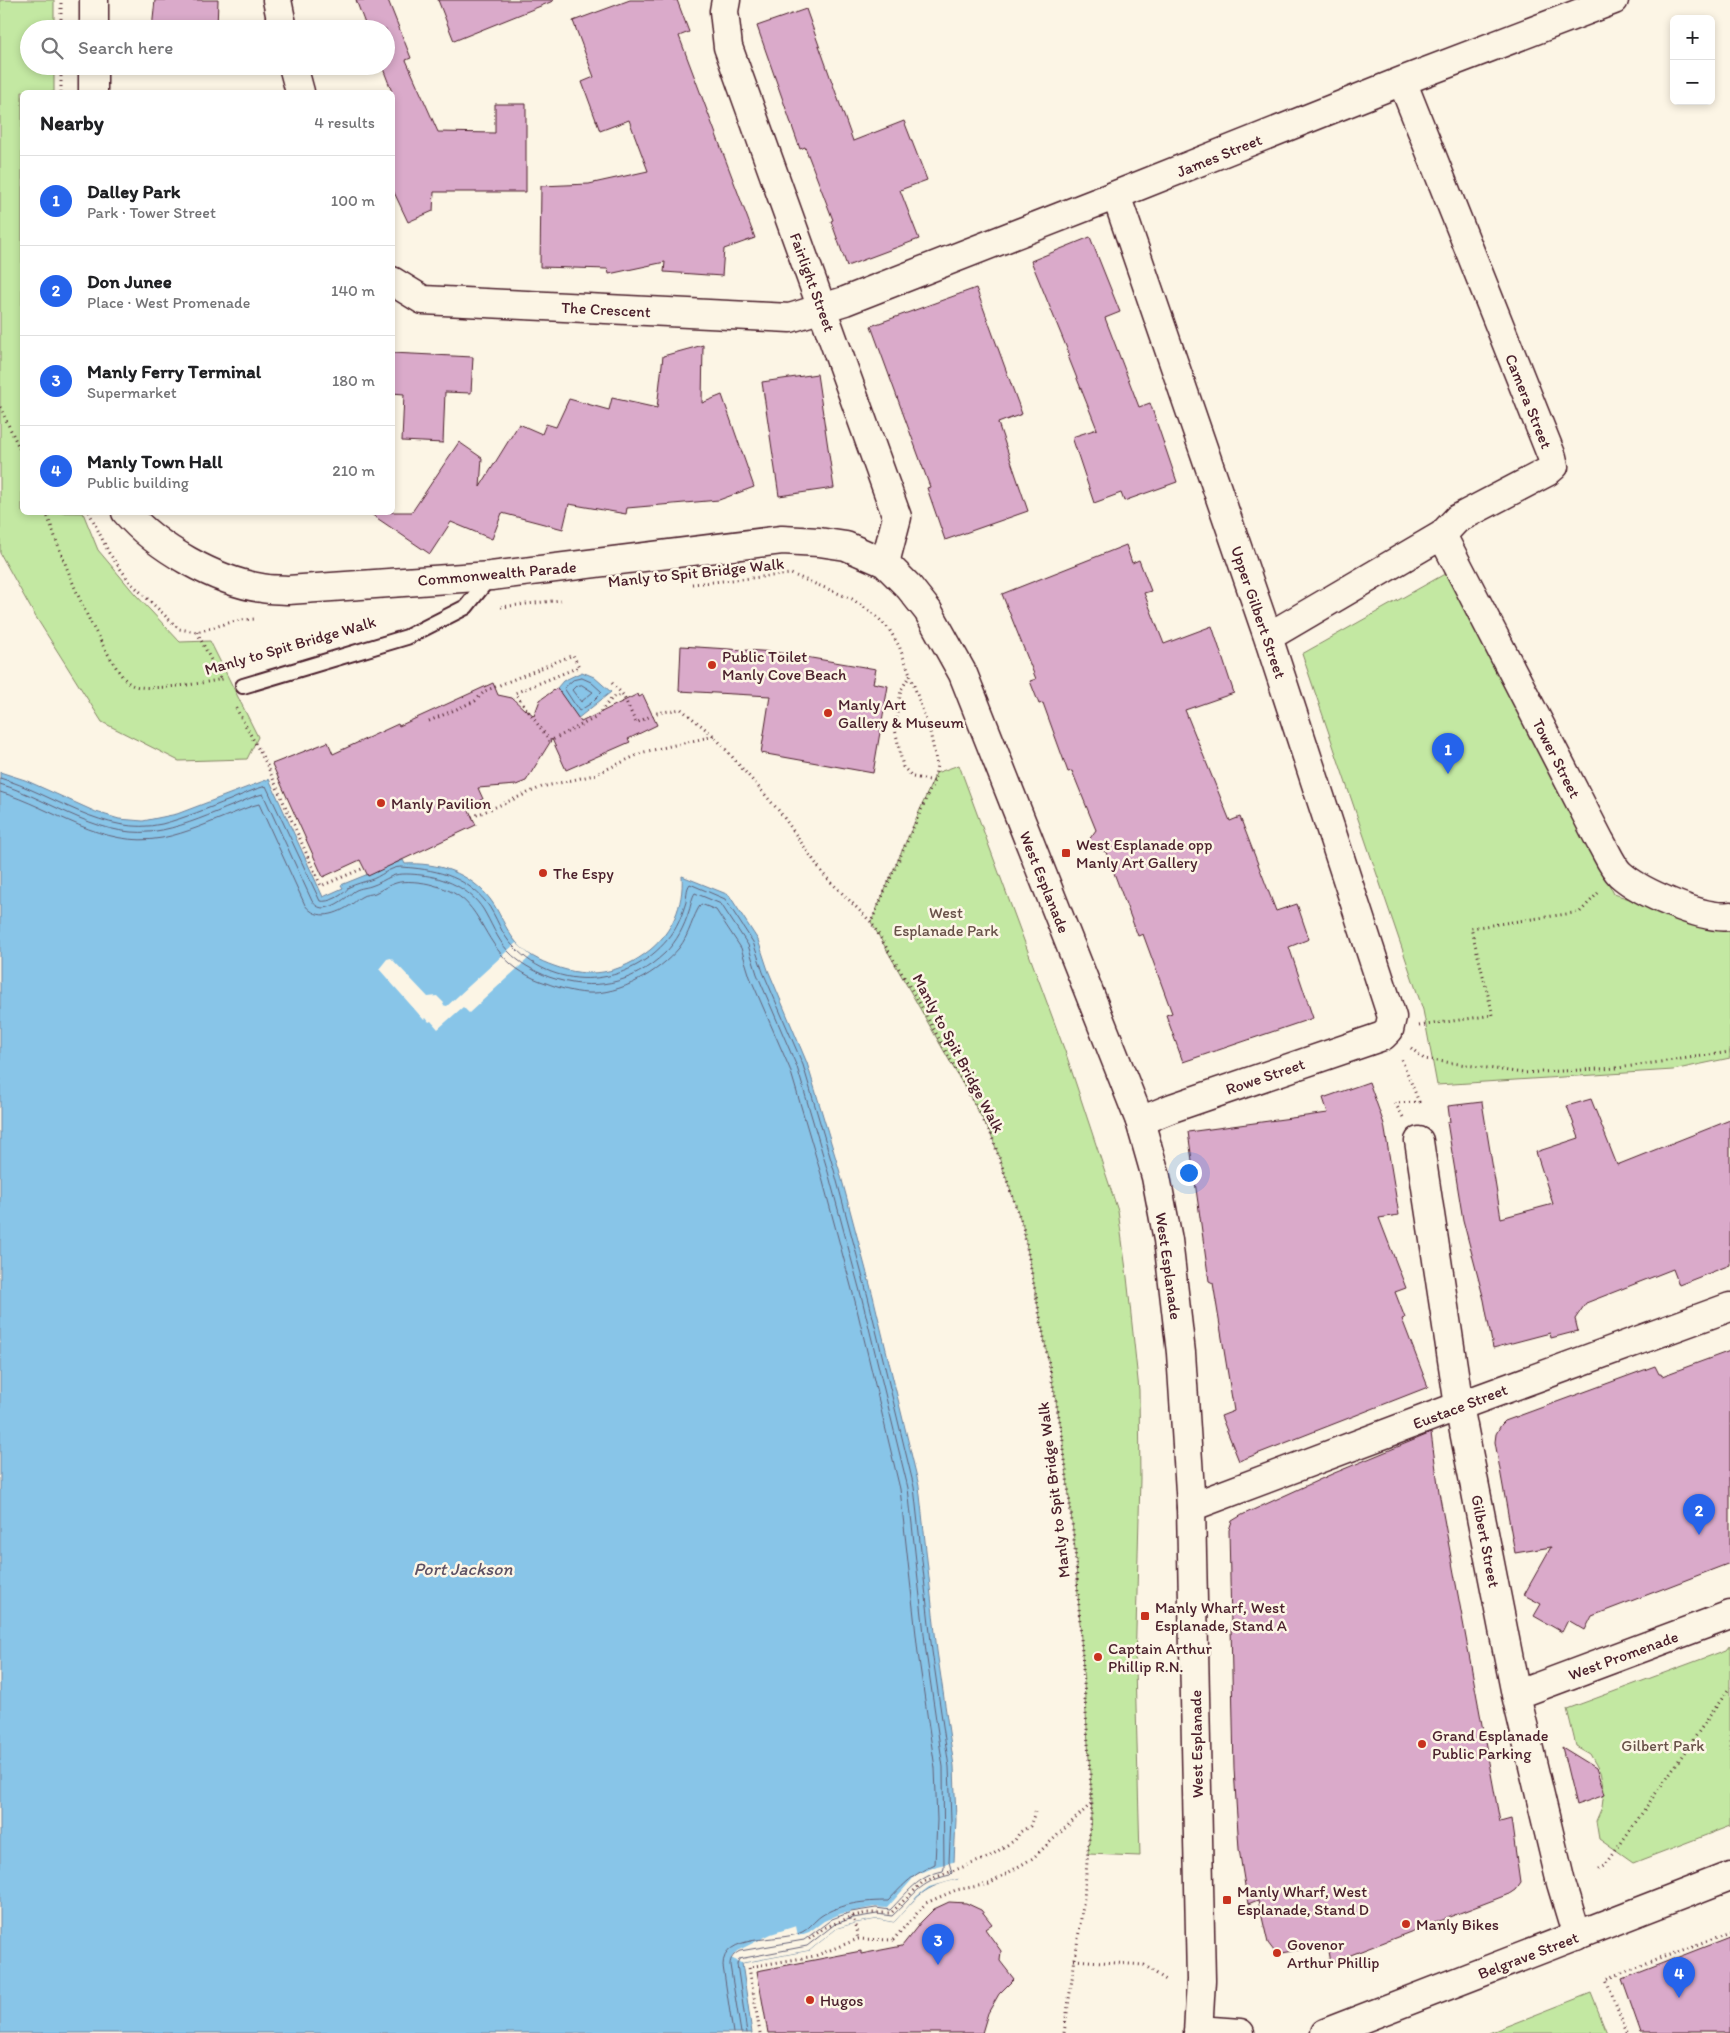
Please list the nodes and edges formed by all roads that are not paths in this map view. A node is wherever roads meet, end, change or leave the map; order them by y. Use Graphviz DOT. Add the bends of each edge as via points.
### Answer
graph roads {
  1 [pos="94,0"];
  2 [pos="276,0"];
  3 [pos="726,0"];
  4 [pos="1614,0"];
  5 [pos="94,20"];
  6 [pos="281,20"];
  7 [pos="94,75"];
  8 [pos="295,75"];
  9 [pos="1402,81"];
  10 [pos="93,90"];
  11 [pos="299,90"];
  12 [pos="1116,196"];
  13 [pos="395,282"];
  14 [pos="823,309"];
  15 [pos="129,515"];
  16 [pos="1442,534"];
  17 [pos="885,563"];
  18 [pos="491,576"];
  19 [pos="1268,637"];
  20 [pos="243,686"];
  21 [pos="1730,916"];
  22 [pos="1389,1030"];
  23 [pos="1140,1120"];
  24 [pos="1419,1142"];
  25 [pos="1730,1307"];
  26 [pos="1459,1406"];
  27 [pos="1191,1507"];
  28 [pos="1730,1616"];
  29 [pos="1516,1695"];
  30 [pos="1730,1876"];
  31 [pos="1577,1936"];
  32 [pos="1198,2031"];
  33 [pos="1240,2033"];
  34 [pos="1325,2033"];
  1 -- 5 [label="street"];
  2 -- 6 [label="street"];
  3 -- 14 [label="street, Fairlight Street" via="728,47"];
  4 -- 9 [label="street, James Street"];
  7 -- 10 [label="street"];
  8 -- 11 [label="street"];
  9 -- 12 [label="street, James Street"];
  9 -- 16 [label="street, Camera Street" via="1554,466 1457,519"];
  12 -- 14 [label="street, James Street"];
  12 -- 19 [label="street, Upper Gilbert Street"];
  13 -- 14 [label="street, The Crescent" via="423,300 790,318"];
  14 -- 17 [label="street, Fairlight Street" via="897,517"];
  15 -- 18 [label="street, Commonwealth Parade" via="161,544 192,564 262,588 288,590"];
  16 -- 19 [label="street, Camera Street"];
  16 -- 21 [label="street, Tower Street" via="1619,873 1646,892 1683,907 1721,917"];
  17 -- 18 [label="street, Commonwealth Parade" via="846,546 782,540"];
  17 -- 23 [label="street, West Esplanade" via="928,611 963,674"];
  18 -- 20 [label="lane" via="466,607 408,637"];
  19 -- 22 [label="street, Upper Gilbert Street" via="1392,1017"];
  22 -- 23 [label="street, Rowe Street" via="1383,1036"];
  23 -- 27 [label="street, West Esplanade" via="1156,1177 1168,1240 1181,1353"];
  24 -- 26 [label="street, Gilbert Street"];
  25 -- 26 [label="street, Eustace Street"];
  26 -- 27 [label="street, Eustace Street"];
  26 -- 29 [label="street, Gilbert Street"];
  27 -- 32 [label="street, West Esplanade" via="1201,1961"];
  28 -- 29 [label="street, West Promenade"];
  29 -- 31 [label="street, Gilbert Street" via="1561,1883"];
  30 -- 31 [label="street, Belgrave Street"];
  31 -- 34 [label="street, Belgrave Street"];
  32 -- 33 [label="street"];
}
